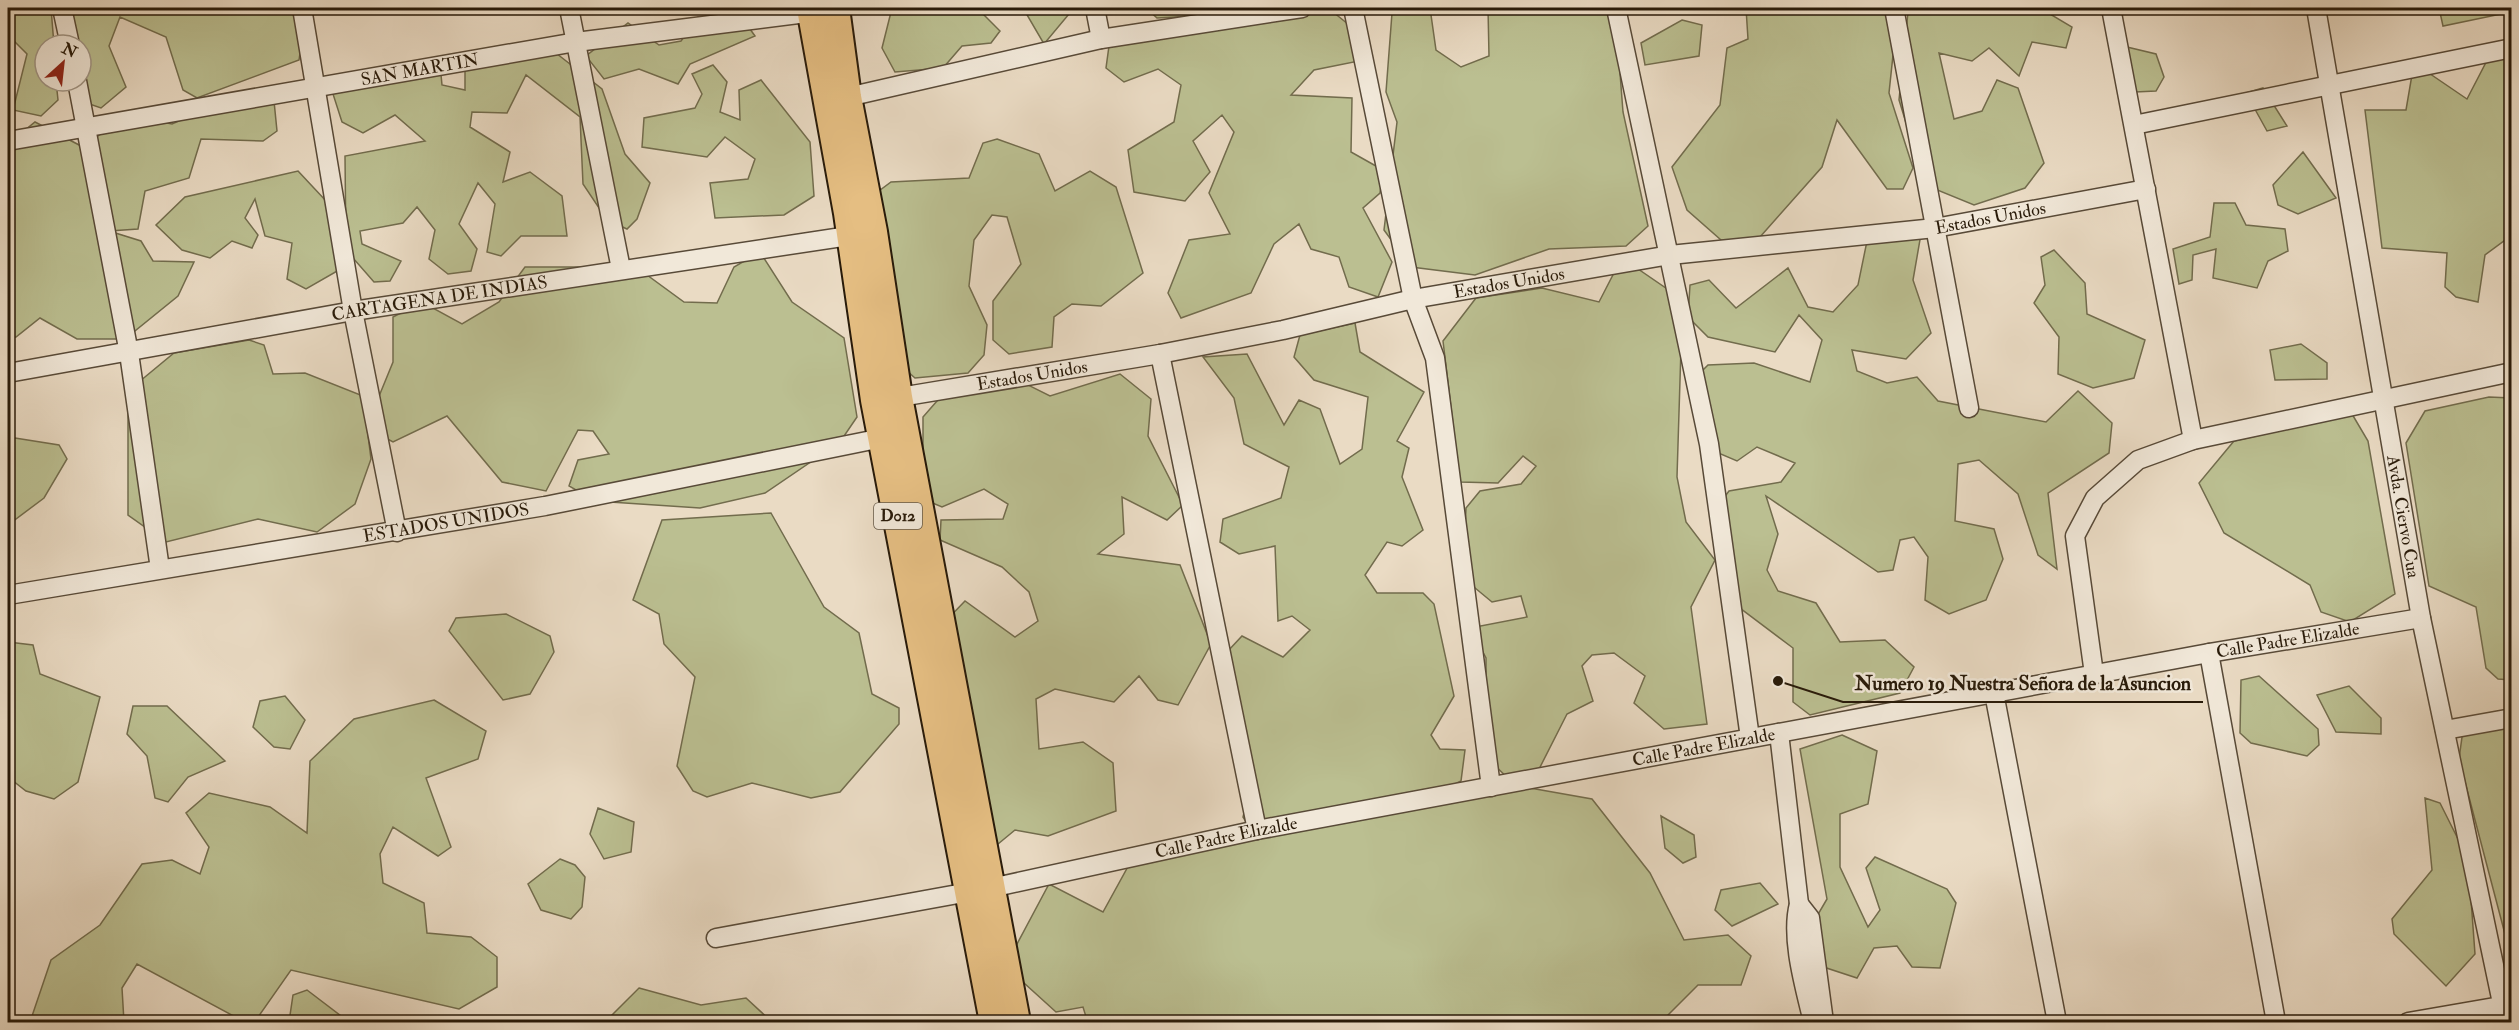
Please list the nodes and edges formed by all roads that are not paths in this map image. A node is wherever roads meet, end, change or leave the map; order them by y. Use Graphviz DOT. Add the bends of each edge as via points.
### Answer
graph roads {
  1 [pos="62,8"];
  2 [pos="302,8"];
  3 [pos="569,8"];
  4 [pos="1095,8"];
  5 [pos="1302,8"];
  6 [pos="1353,8"];
  7 [pos="1616,8"];
  8 [pos="1894,8"];
  9 [pos="2111,8"];
  10 [pos="2316,8"];
  11 [pos="823,9"];
  12 [pos="67,33"];
  13 [pos="1101,39"];
  14 [pos="576,42"];
  15 [pos="2511,48"];
  16 [pos="2330,84"];
  17 [pos="316,88"];
  18 [pos="79,93"];
  19 [pos="838,99"];
  20 [pos="2134,125"];
  21 [pos="86,127"];
  22 [pos="8,141"];
  23 [pos="2146,189"];
  24 [pos="1935,228"];
  25 [pos="862,234"];
  26 [pos="1670,255"];
  27 [pos="621,269"];
  28 [pos="1413,299"];
  29 [pos="352,311"];
  30 [pos="129,353"];
  31 [pos="1160,354"];
  32 [pos="2511,372"];
  33 [pos="8,373"];
  34 [pos="887,399"];
  35 [pos="2385,399"];
  36 [pos="1969,408"];
  37 [pos="882,438"];
  38 [pos="2193,440"];
  39 [pos="397,532"];
  40 [pos="160,569"];
  41 [pos="8,595"];
  42 [pos="2421,618"];
  43 [pos="2209,653"];
  44 [pos="2094,674"];
  45 [pos="1994,693"];
  46 [pos="2511,718"];
  47 [pos="2445,730"];
  48 [pos="1779,733"];
  49 [pos="1750,738"];
  50 [pos="1491,786"];
  51 [pos="1257,830"];
  52 [pos="981,889"];
  53 [pos="1799,904"];
  54 [pos="716,938"];
  55 [pos="2507,1011"];
  56 [pos="994,1023"];
  57 [pos="1016,1023"];
  58 [pos="1813,1023"];
  59 [pos="1824,1023"];
  60 [pos="2057,1023"];
  61 [pos="2276,1023"];
  62 [pos="2408,1023"];
  1 -- 12 [label="street"];
  2 -- 17 [label="street"];
  3 -- 14 [label="street"];
  4 -- 13 [label="street"];
  5 -- 13 [label="street"];
  6 -- 28 [label="street"];
  7 -- 26 [label="street"];
  8 -- 24 [label="street"];
  9 -- 20 [label="street"];
  10 -- 16 [label="street, Avda. Ciervo Cua"];
  11 -- 14 [label="street, SAN MARTIN"];
  11 -- 19 [label="main road, D012"];
  13 -- 19 [label="street"];
  14 -- 17 [label="street, SAN MARTIN"];
  14 -- 27 [label="street"];
  15 -- 16 [label="street"];
  16 -- 20 [label="street"];
  16 -- 35 [label="street, Avda. Ciervo Cua"];
  17 -- 21 [label="street, SAN MARTIN"];
  17 -- 29 [label="street"];
  18 -- 21 [label="street"];
  19 -- 25 [label="main road, D012"];
  20 -- 23 [label="street"];
  21 -- 22 [label="street, SAN MARTIN"];
  21 -- 30 [label="street"];
  23 -- 24 [label="street, Estados Unidos"];
  23 -- 38 [label="street"];
  24 -- 26 [label="street, Estados Unidos"];
  24 -- 36 [label="street"];
  25 -- 27 [label="street, CARTAGENA DE INDIAS"];
  25 -- 34 [label="main road, D012"];
  26 -- 28 [label="street, Estados Unidos"];
  26 -- 49 [label="street" via="1709,444"];
  27 -- 29 [label="street, CARTAGENA DE INDIAS"];
  28 -- 31 [label="street, Estados Unidos"];
  28 -- 50 [label="street" via="1435,358"];
  29 -- 30 [label="street, CARTAGENA DE INDIAS"];
  29 -- 39 [label="street"];
  30 -- 33 [label="street, CARTAGENA DE INDIAS"];
  30 -- 40 [label="street"];
  31 -- 34 [label="street, Estados Unidos"];
  31 -- 51 [label="street"];
  32 -- 35 [label="street"];
  34 -- 37 [label="main road, D012"];
  34 -- 52 [label="main road, D012"];
  35 -- 38 [label="street"];
  35 -- 42 [label="street, Avda. Ciervo Cua"];
  37 -- 39 [label="street, ESTADOS UNIDOS"];
  37 -- 52 [label="main road, D012"];
  38 -- 44 [label="street" via="2138,460 2095,498 2075,537"];
  39 -- 40 [label="street, ESTADOS UNIDOS"];
  40 -- 41 [label="street, ESTADOS UNIDOS"];
  42 -- 43 [label="street, Calle Padre Elizalde"];
  42 -- 47 [label="street, Avda. Ciervo Cua"];
  43 -- 44 [label="street, Calle Padre Elizalde"];
  43 -- 61 [label="street"];
  44 -- 45 [label="street, Calle Padre Elizalde"];
  45 -- 48 [label="street, Calle Padre Elizalde"];
  45 -- 60 [label="street"];
  46 -- 47 [label="street"];
  47 -- 55 [label="street, Avda. Ciervo Cua"];
  48 -- 49 [label="street, Calle Padre Elizalde"];
  48 -- 53 [label="street"];
  49 -- 50 [label="street, Calle Padre Elizalde"];
  50 -- 51 [label="street, Calle Padre Elizalde"];
  51 -- 52 [label="street, Calle Padre Elizalde"];
  52 -- 54 [label="street, Calle Padre Elizalde"];
  52 -- 56 [label="main road, D012"];
  52 -- 57 [label="main road, D012"];
  53 -- 58 [label="street" via="1795,919"];
  53 -- 59 [label="street" via="1810,918"];
  55 -- 62 [label="street"];
}
